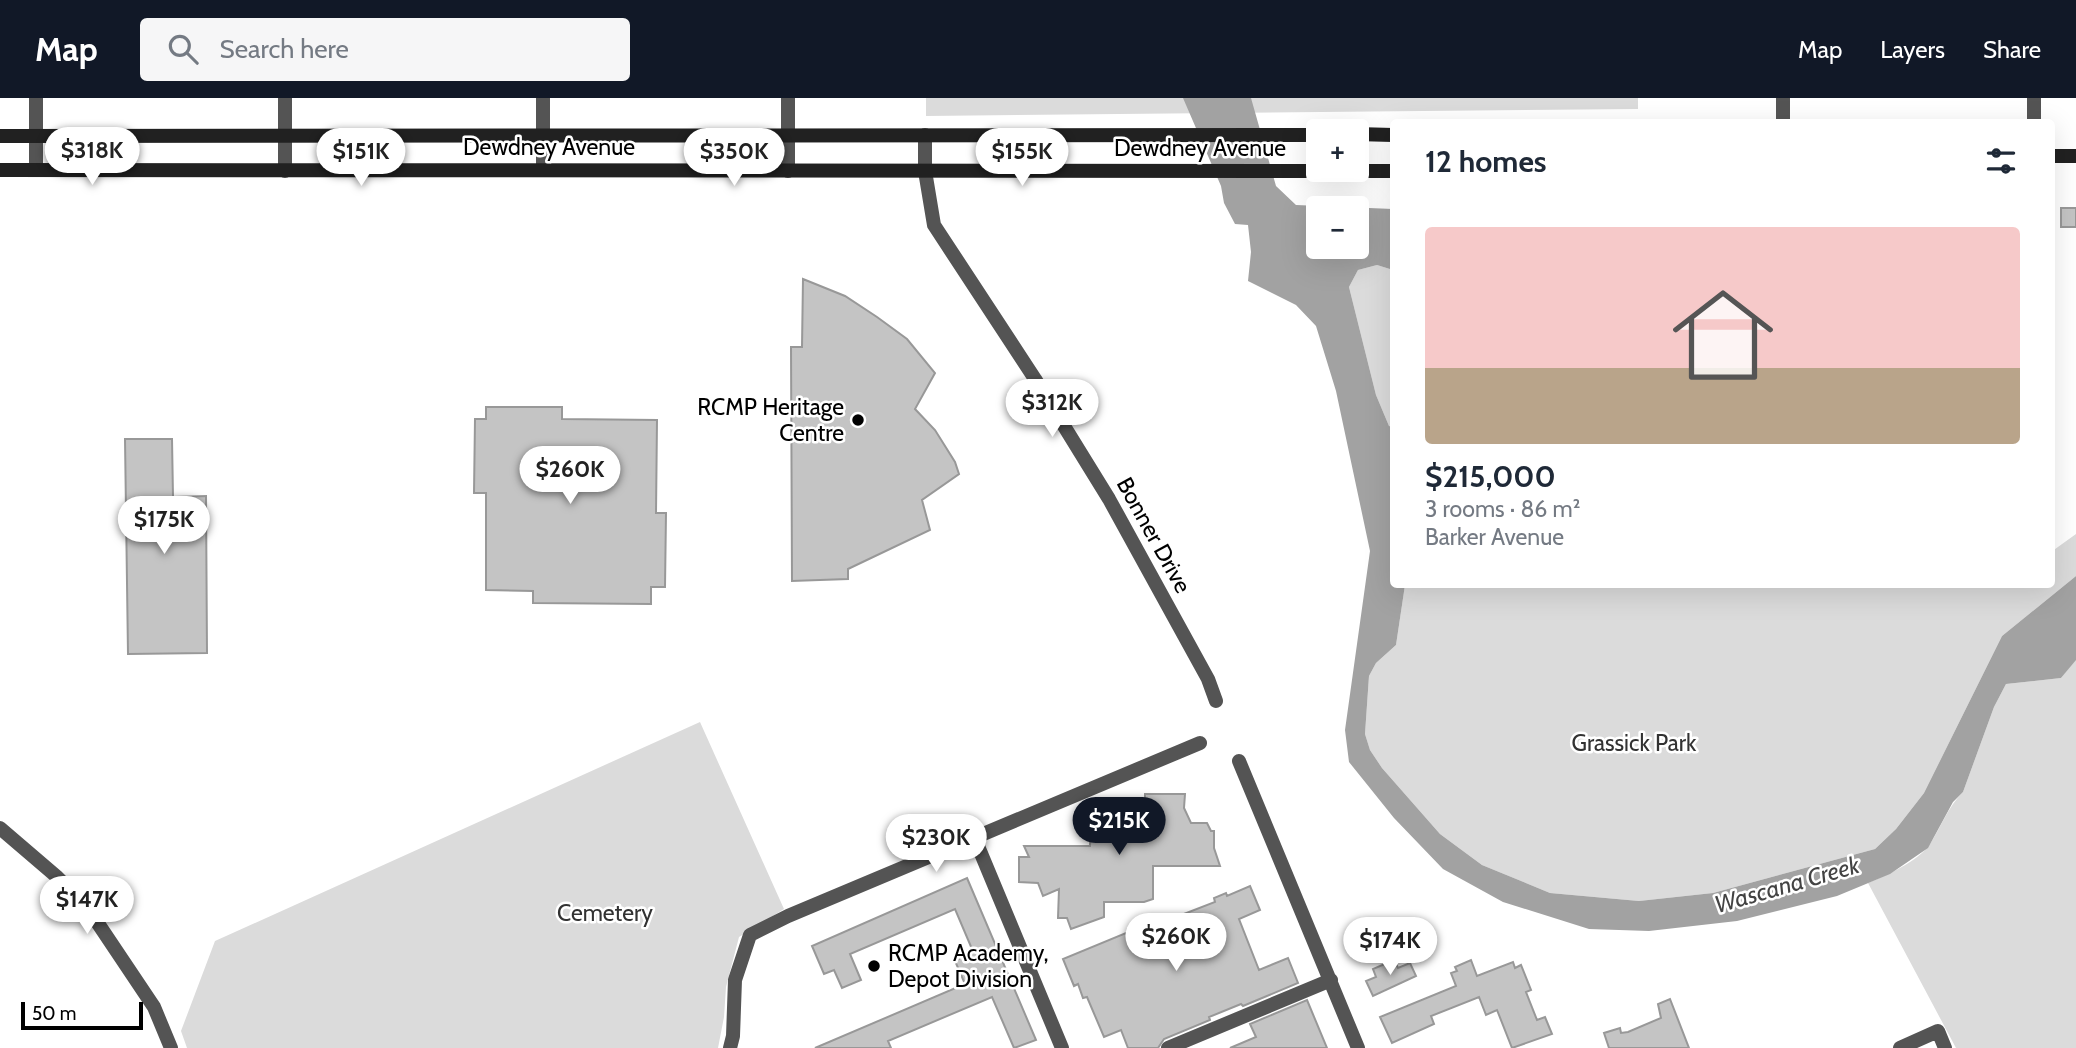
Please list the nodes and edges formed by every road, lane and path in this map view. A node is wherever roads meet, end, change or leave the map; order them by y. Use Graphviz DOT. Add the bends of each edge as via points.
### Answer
graph roads {
  1 [pos="36,98"];
  2 [pos="285,98"];
  3 [pos="543,98"];
  4 [pos="788,98"];
  5 [pos="1783,98"];
  6 [pos="2034,98"];
  7 [pos="1783,119"];
  8 [pos="2034,119"];
  9 [pos="788,134"];
  10 [pos="1369,134"];
  11 [pos="285,135"];
  12 [pos="543,135"];
  13 [pos="925,135"];
  14 [pos="1306,135"];
  15 [pos="1390,135"];
  16 [pos="0,136"];
  17 [pos="36,136"];
  18 [pos="2055,156"];
  19 [pos="2076,156"];
  20 [pos="0,170"];
  21 [pos="36,170"];
  22 [pos="543,170"];
  23 [pos="285,171"];
  24 [pos="788,171"];
  25 [pos="925,171"];
  26 [pos="1306,171"];
  27 [pos="1369,171"];
  28 [pos="1390,171"];
  29 [pos="1216,701"];
  30 [pos="1200,743"];
  31 [pos="1240,761"];
  32 [pos="0,828"];
  33 [pos="975,839"];
  34 [pos="1331,980"];
  35 [pos="171,1048"];
  36 [pos="730,1048"];
  37 [pos="1062,1048"];
  38 [pos="1168,1048"];
  39 [pos="1358,1048"];
  40 [pos="1900,1048"];
  41 [pos="1945,1048"];
  1 -- 17 [label="street"];
  2 -- 11 [label="street"];
  3 -- 12 [label="street"];
  4 -- 9 [label="street"];
  5 -- 7 [label="street"];
  6 -- 8 [label="street"];
  9 -- 12 [label="main road, Dewdney Avenue"];
  9 -- 13 [label="main road, Dewdney Avenue"];
  9 -- 24 [label="street"];
  10 -- 15 [label="main road"];
  11 -- 12 [label="main road, Dewdney Avenue"];
  11 -- 17 [label="main road, Dewdney Avenue"];
  11 -- 23 [label="street"];
  12 -- 22 [label="street"];
  13 -- 14 [label="main road, Dewdney Avenue"];
  13 -- 25 [label="street, Bonner Drive"];
  16 -- 17 [label="main road, Dewdney Avenue"];
  17 -- 21 [label="street"];
  18 -- 19 [label="main road"];
  20 -- 21 [label="main road, Dewdney Avenue"];
  21 -- 23 [label="main road, Dewdney Avenue"];
  22 -- 23 [label="main road, Dewdney Avenue"];
  22 -- 24 [label="main road, Dewdney Avenue"];
  24 -- 25 [label="main road, Dewdney Avenue"];
  25 -- 26 [label="main road, Dewdney Avenue"];
  25 -- 29 [label="street, Bonner Drive" via="934,225 1109,499"];
  27 -- 28 [label="main road, Dewdney Avenue"];
  30 -- 33 [label="street"];
  31 -- 34 [label="street"];
  32 -- 35 [label="street" via="87,906 154,1007"];
  33 -- 36 [label="street" via="750,935 735,980"];
  33 -- 37 [label="street"];
  34 -- 38 [label="street"];
  34 -- 39 [label="street"];
  40 -- 41 [label="street" via="1938,1031"];
}
